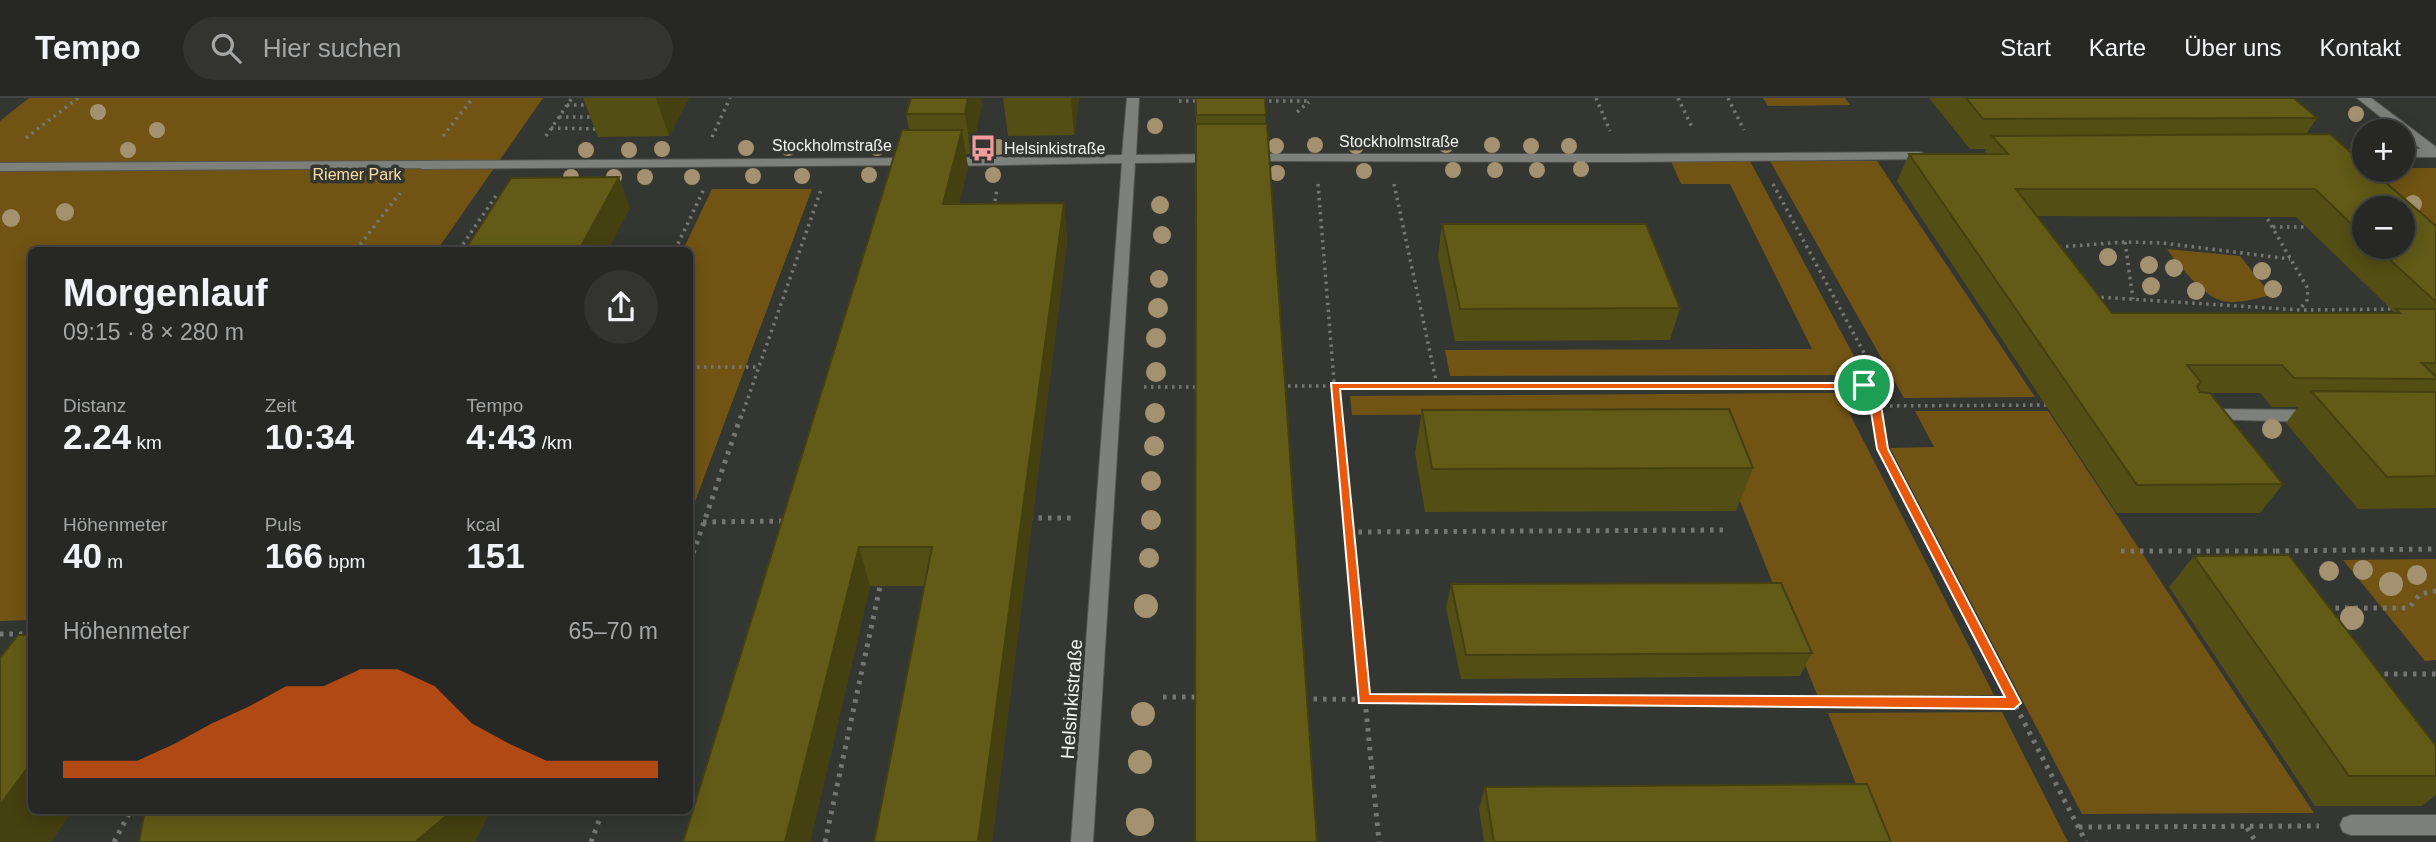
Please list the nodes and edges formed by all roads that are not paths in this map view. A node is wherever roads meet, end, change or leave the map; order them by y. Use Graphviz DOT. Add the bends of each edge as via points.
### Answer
graph roads {
  1 [pos="1133,98"];
  2 [pos="2363,98"];
  3 [pos="2415,153"];
  4 [pos="2435,153"];
  5 [pos="2352,154"];
  6 [pos="1925,156"];
  7 [pos="1130,160"];
  8 [pos="0,167"];
  9 [pos="2345,168"];
  10 [pos="2188,415"];
  11 [pos="2333,416"];
  12 [pos="2351,825"];
  13 [pos="2436,825"];
  14 [pos="1082,842"];
  1 -- 7 [label="street, Helsinkistraße"];
  2 -- 4 [label="street"];
  3 -- 4 [label="street"];
  5 -- 9 [label="street" via="2323,154"];
  6 -- 7 [label="street, Stockholmstraße"];
  7 -- 8 [label="street, Stockholmstraße"];
  7 -- 14 [label="street, Helsinkistraße"];
  10 -- 11 [label="street"];
  12 -- 13 [label="street"];
}
